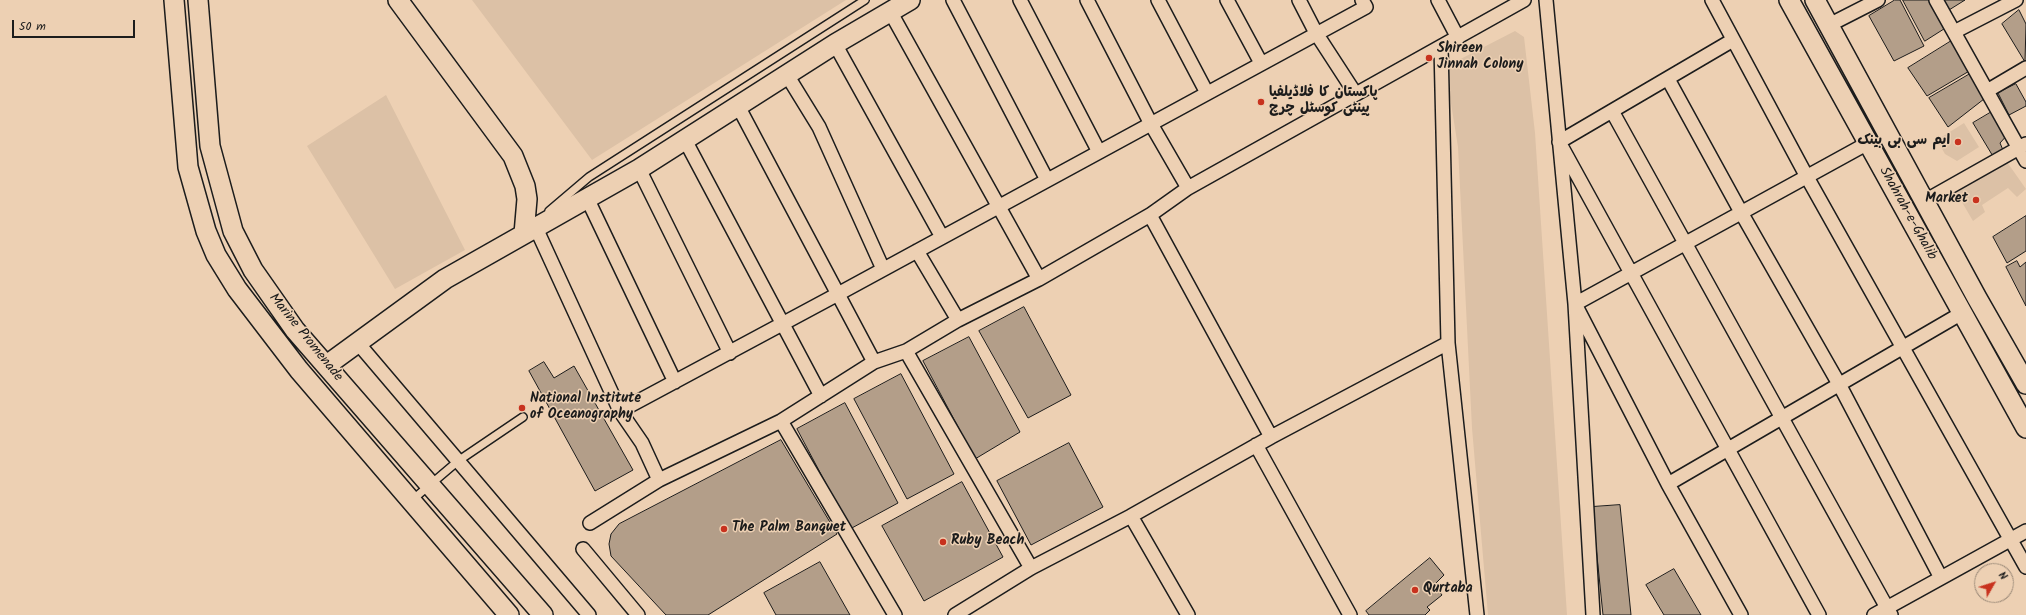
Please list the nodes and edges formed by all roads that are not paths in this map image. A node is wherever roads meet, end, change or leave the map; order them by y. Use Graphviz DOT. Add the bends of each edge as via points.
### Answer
graph roads {
  1 [pos="174,0"];
  2 [pos="198,0"];
  3 [pos="398,0"];
  4 [pos="865,0"];
  5 [pos="910,0"];
  6 [pos="952,0"];
  7 [pos="1020,0"];
  8 [pos="1087,0"];
  9 [pos="1158,0"];
  10 [pos="1227,0"];
  11 [pos="1299,0"];
  12 [pos="1362,0"];
  13 [pos="1438,0"];
  14 [pos="1524,0"];
  15 [pos="1546,0"];
  16 [pos="1712,0"];
  17 [pos="1789,0"];
  18 [pos="1815,0"];
  19 [pos="1878,0"];
  20 [pos="1936,0"];
  21 [pos="2016,0"];
  22 [pos="891,13"];
  23 [pos="1829,25"];
  24 [pos="1954,32"];
  25 [pos="1316,33"];
  26 [pos="1458,38"];
  27 [pos="1734,40"];
  28 [pos="835,44"];
  29 [pos="1441,47"];
  30 [pos="1261,63"];
  31 [pos="2026,68"];
  32 [pos="787,75"];
  33 [pos="1668,79"];
  34 [pos="1987,90"];
  35 [pos="1207,93"];
  36 [pos="1355,93"];
  37 [pos="738,106"];
  38 [pos="1612,111"];
  39 [pos="1151,124"];
  40 [pos="685,140"];
  41 [pos="1560,142"];
  42 [pos="1868,143"];
  43 [pos="2023,146"];
  44 [pos="1099,152"];
  45 [pos="2026,161"];
  46 [pos="639,169"];
  47 [pos="1807,177"];
  48 [pos="1047,180"];
  49 [pos="1188,188"];
  50 [pos="587,198"];
  51 [pos="1925,201"];
  52 [pos="998,207"];
  53 [pos="1150,214"];
  54 [pos="1742,214"];
  55 [pos="530,231"];
  56 [pos="942,237"];
  57 [pos="1685,244"];
  58 [pos="917,251"];
  59 [pos="883,269"];
  60 [pos="1631,273"];
  61 [pos="1039,279"];
  62 [pos="838,294"];
  63 [pos="1575,304"];
  64 [pos="1962,313"];
  65 [pos="958,320"];
  66 [pos="783,324"];
  67 [pos="357,342"];
  68 [pos="1448,343"];
  69 [pos="1903,348"];
  70 [pos="906,351"];
  71 [pos="730,353"];
  72 [pos="874,362"];
  73 [pos="327,366"];
  74 [pos="675,382"];
  75 [pos="1839,384"];
  76 [pos="2026,384"];
  77 [pos="821,396"];
  78 [pos="620,411"];
  79 [pos="523,417"];
  80 [pos="1781,417"];
  81 [pos="781,421"];
  82 [pos="2026,428"];
  83 [pos="1271,437"];
  84 [pos="1256,445"];
  85 [pos="1728,447"];
  86 [pos="458,461"];
  87 [pos="658,480"];
  88 [pos="1668,484"];
  89 [pos="429,485"];
  90 [pos="411,501"];
  91 [pos="1131,516"];
  92 [pos="590,523"];
  93 [pos="2026,531"];
  94 [pos="2012,540"];
  95 [pos="583,549"];
  96 [pos="2026,567"];
  97 [pos="1031,568"];
  98 [pos="1941,578"];
  99 [pos="1889,612"];
  100 [pos="509,615"];
  101 [pos="543,615"];
  102 [pos="590,615"];
  103 [pos="638,615"];
  104 [pos="895,615"];
  105 [pos="955,615"];
  106 [pos="1188,615"];
  107 [pos="1350,615"];
  108 [pos="1477,615"];
  109 [pos="1593,615"];
  110 [pos="1741,615"];
  111 [pos="1819,615"];
  112 [pos="1874,615"];
  1 -- 90 [label="main road, Marine Promenade" via="188,167 206,231 216,255 237,289 299,370"];
  2 -- 73 [label="main road, Marine Promenade" via="210,146 233,231 274,303"];
  3 -- 55 [label="main road" via="513,156 525,186"];
  4 -- 55 [label="lane" via="589,177"];
  5 -- 22 [label="main road"];
  6 -- 48 [label="street"];
  7 -- 44 [label="street"];
  8 -- 39 [label="street"];
  9 -- 35 [label="street"];
  10 -- 30 [label="street"];
  11 -- 25 [label="street"];
  12 -- 25 [label="street" via="1366,6"];
  13 -- 26 [label="street"];
  14 -- 26 [label="street"];
  15 -- 41 [label="street"];
  16 -- 27 [label="street"];
  17 -- 42 [label="main road, Shahrah-e-Ghalib"];
  18 -- 23 [label="main road, Shahrah-e-Ghalib"];
  19 -- 23 [label="street"];
  20 -- 24 [label="street"];
  21 -- 24 [label="street"];
  22 -- 28 [label="main road"];
  22 -- 52 [label="street"];
  23 -- 51 [label="main road, Shahrah-e-Ghalib"];
  24 -- 34 [label="street"];
  25 -- 30 [label="street"];
  25 -- 36 [label="street"];
  26 -- 29 [label="street"];
  27 -- 33 [label="street"];
  27 -- 47 [label="street"];
  28 -- 32 [label="main road"];
  28 -- 56 [label="street"];
  29 -- 36 [label="street"];
  29 -- 68 [label="street"];
  30 -- 35 [label="street"];
  31 -- 34 [label="street"];
  32 -- 37 [label="main road"];
  32 -- 59 [label="street" via="819,127"];
  33 -- 38 [label="street"];
  33 -- 54 [label="street"];
  34 -- 43 [label="street"];
  35 -- 39 [label="street"];
  36 -- 49 [label="street"];
  37 -- 40 [label="main road"];
  37 -- 62 [label="street"];
  38 -- 41 [label="street"];
  38 -- 57 [label="street"];
  39 -- 44 [label="street"];
  39 -- 49 [label="street"];
  40 -- 46 [label="main road"];
  40 -- 66 [label="street"];
  41 -- 60 [label="street"];
  41 -- 63 [label="street"];
  42 -- 47 [label="street"];
  42 -- 64 [label="main road, Shahrah-e-Ghalib"];
  43 -- 45 [label="street"];
  43 -- 51 [label="street"];
  44 -- 48 [label="street"];
  46 -- 50 [label="main road"];
  46 -- 71 [label="street"];
  47 -- 54 [label="street"];
  47 -- 69 [label="street"];
  48 -- 52 [label="street"];
  49 -- 53 [label="street"];
  50 -- 55 [label="main road"];
  50 -- 74 [label="street"];
  51 -- 76 [label="main road, Shahrah-e-Ghalib"];
  52 -- 56 [label="street"];
  52 -- 61 [label="street"];
  53 -- 61 [label="street"];
  53 -- 83 [label="street"];
  54 -- 57 [label="street"];
  54 -- 75 [label="street"];
  55 -- 67 [label="main road" via="445,278"];
  55 -- 78 [label="street"];
  56 -- 58 [label="street"];
  57 -- 60 [label="street"];
  57 -- 80 [label="street"];
  58 -- 59 [label="street"];
  58 -- 65 [label="street"];
  59 -- 62 [label="street"];
  60 -- 63 [label="street"];
  60 -- 85 [label="street"];
  61 -- 65 [label="street"];
  62 -- 66 [label="street"];
  62 -- 72 [label="street"];
  63 -- 88 [label="street"];
  63 -- 109 [label="street"];
  64 -- 69 [label="street"];
  64 -- 82 [label="main road, Shahrah-e-Ghalib"];
  65 -- 70 [label="street"];
  66 -- 71 [label="street"];
  66 -- 77 [label="street"];
  67 -- 73 [label="main road"];
  67 -- 86 [label="street"];
  68 -- 83 [label="street"];
  68 -- 108 [label="street"];
  69 -- 75 [label="street"];
  69 -- 94 [label="street"];
  70 -- 72 [label="street"];
  70 -- 97 [label="street"];
  71 -- 74 [label="street"];
  72 -- 77 [label="street"];
  73 -- 89 [label="main road, Marine Promenade"];
  74 -- 78 [label="street"];
  75 -- 80 [label="street"];
  75 -- 98 [label="street"];
  77 -- 81 [label="street"];
  78 -- 87 [label="street" via="642,444"];
  79 -- 86 [label="lane"];
  80 -- 85 [label="street"];
  80 -- 99 [label="street"];
  81 -- 87 [label="street"];
  81 -- 104 [label="street"];
  83 -- 84 [label="street"];
  84 -- 91 [label="street"];
  84 -- 107 [label="street"];
  85 -- 88 [label="street"];
  85 -- 111 [label="street"];
  86 -- 89 [label="lane"];
  86 -- 102 [label="street"];
  87 -- 92 [label="street"];
  88 -- 110 [label="street"];
  89 -- 90 [label="lane"];
  89 -- 101 [label="main road, Marine Promenade"];
  90 -- 100 [label="main road, Marine Promenade"];
  91 -- 97 [label="street"];
  91 -- 106 [label="street"];
  93 -- 94 [label="street"];
  94 -- 96 [label="street"];
  94 -- 98 [label="street"];
  95 -- 103 [label="street"];
  97 -- 105 [label="street"];
  98 -- 99 [label="street"];
  99 -- 112 [label="street"];
}
